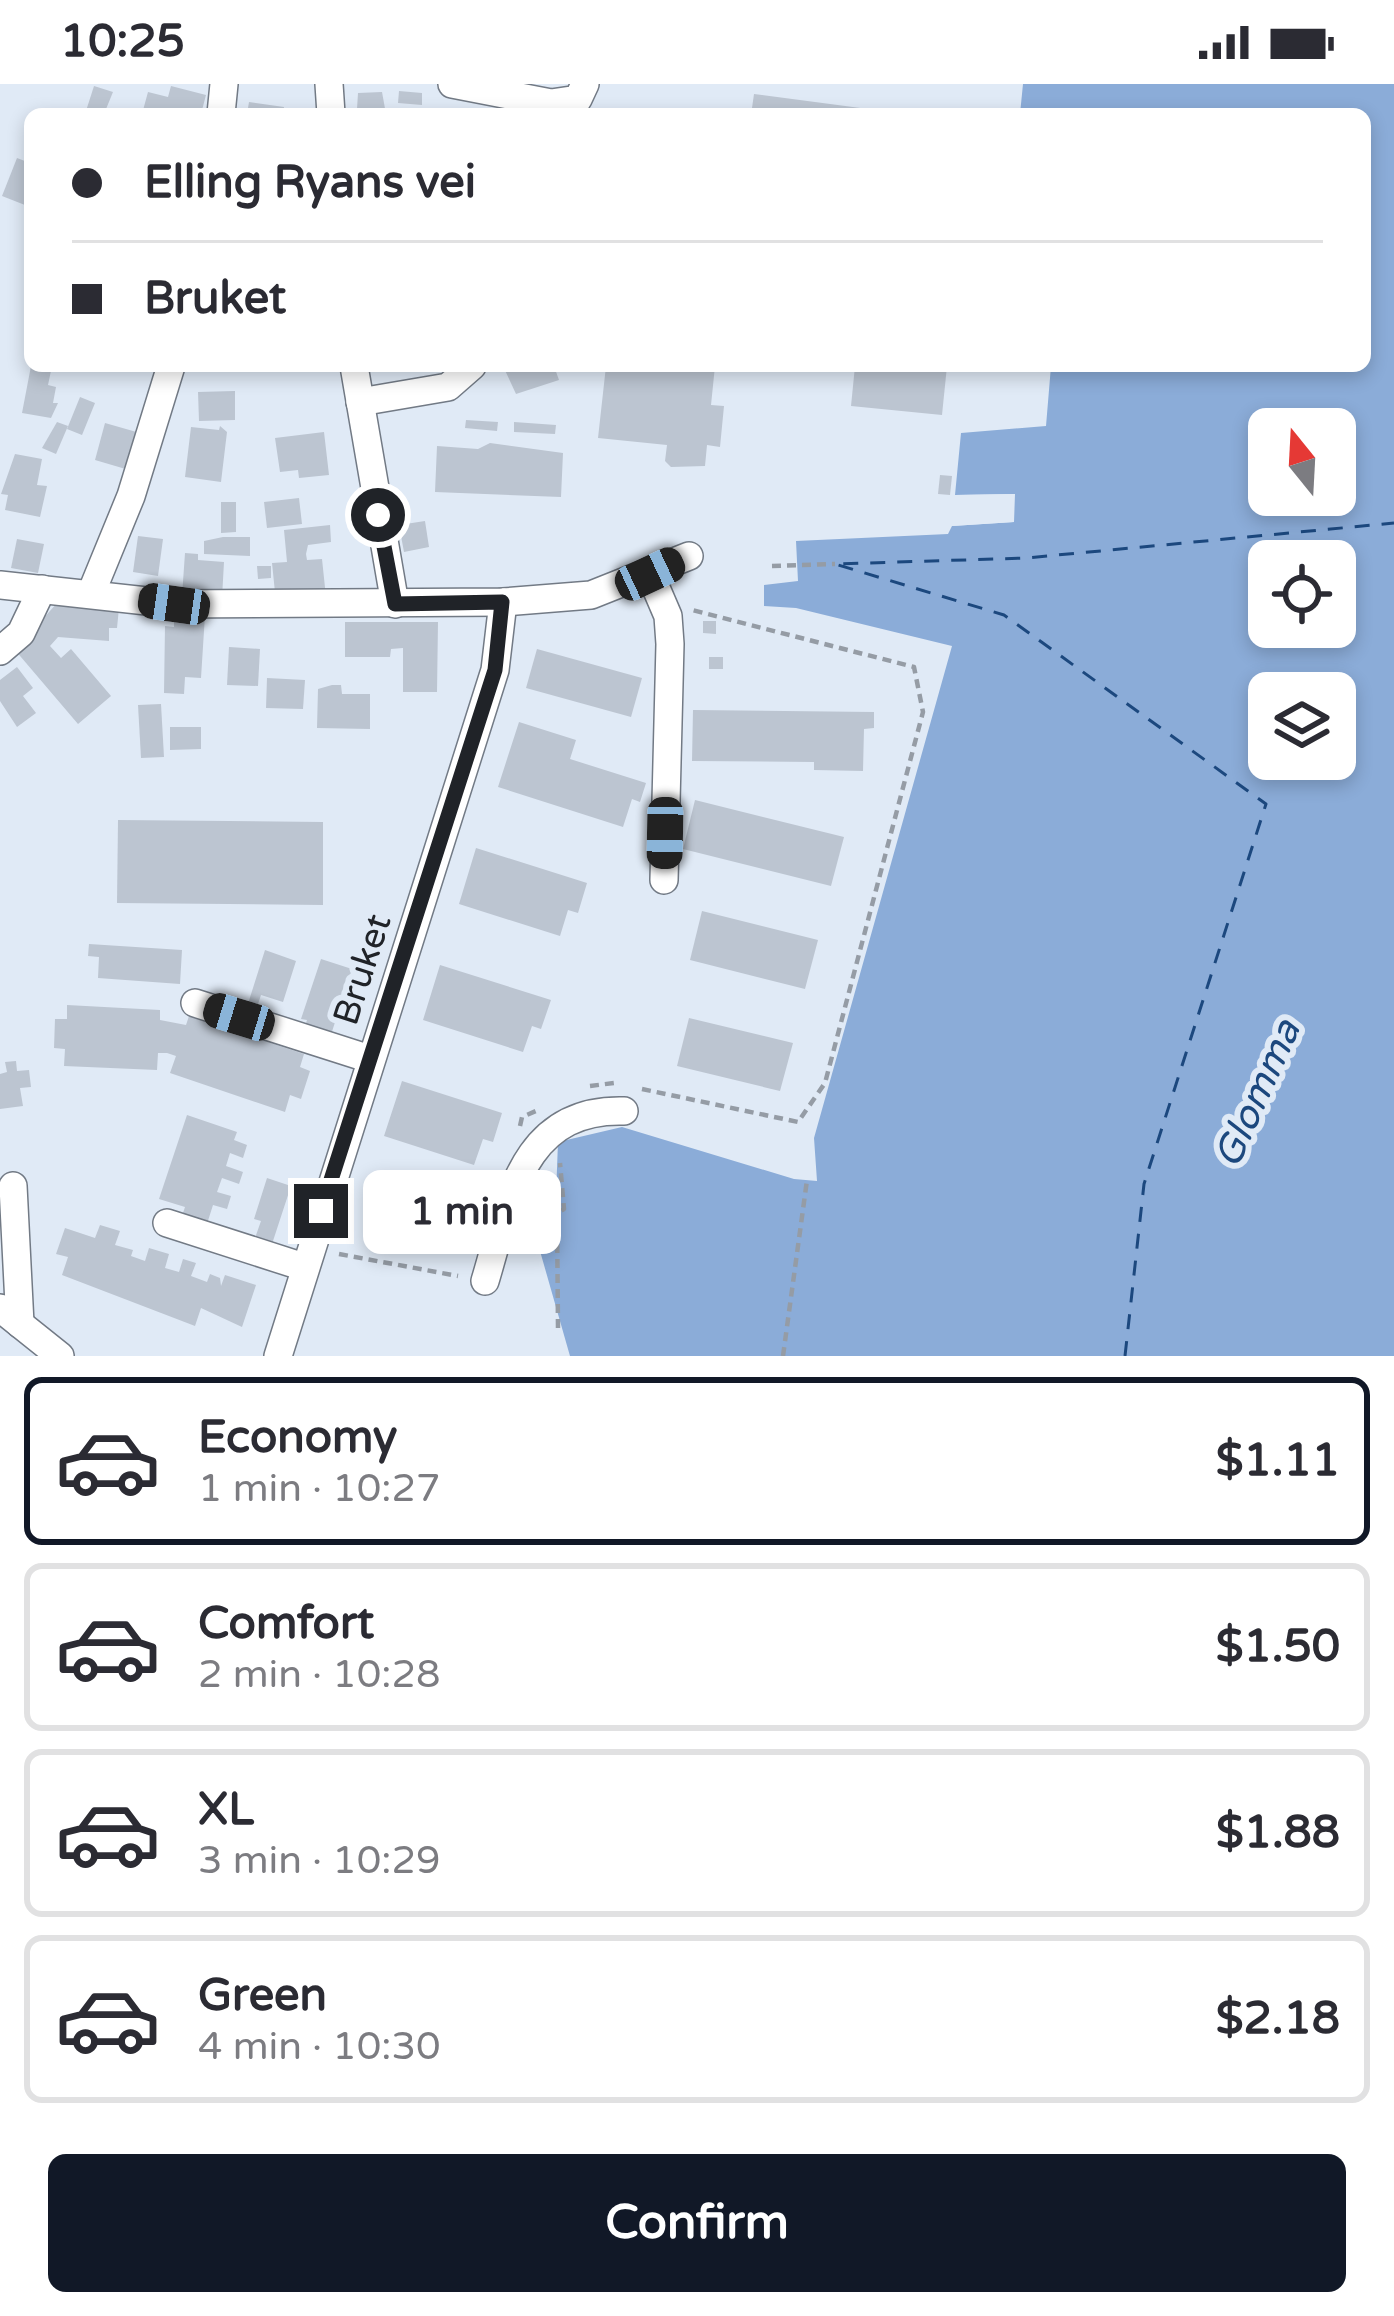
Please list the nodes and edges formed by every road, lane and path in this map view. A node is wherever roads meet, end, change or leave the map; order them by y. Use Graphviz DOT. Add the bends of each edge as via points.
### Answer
graph roads {
  1 [pos="452,84"];
  2 [pos="585,84"];
  3 [pos="170,372"];
  4 [pos="355,372"];
  5 [pos="465,372"];
  6 [pos="360,402"];
  7 [pos="689,556"];
  8 [pos="835,564"];
  9 [pos="772,566"];
  10 [pos="650,574"];
  11 [pos="0,585"];
  12 [pos="42,589"];
  13 [pos="92,591"];
  14 [pos="502,602"];
  15 [pos="395,604"];
  16 [pos="663,604"];
  17 [pos="0,651"];
  18 [pos="664,880"];
  19 [pos="195,1003"];
  20 [pos="370,1059"];
  21 [pos="583,1090"];
  22 [pos="543,1108"];
  23 [pos="624,1111"];
  24 [pos="518,1135"];
  25 [pos="557,1163"];
  26 [pos="807,1180"];
  27 [pos="13,1186"];
  28 [pos="167,1223"];
  29 [pos="307,1258"];
  30 [pos="485,1281"];
  31 [pos="10,1316"];
  32 [pos="558,1328"];
  33 [pos="60,1356"];
  34 [pos="278,1356"];
  35 [pos="783,1356"];
  1 -- 2 [label="street" via="550,103 578,99"];
  3 -- 13 [label="street"];
  4 -- 6 [label="street"];
  5 -- 6 [label="street" via="448,387"];
  6 -- 15 [label="street"];
  7 -- 10 [label="street"];
  8 -- 9 [label="path"];
  10 -- 14 [label="street" via="591,595"];
  10 -- 16 [label="street"];
  11 -- 12 [label="street"];
  12 -- 13 [label="street"];
  12 -- 17 [label="street" via="21,633"];
  13 -- 15 [label="street" via="174,604"];
  14 -- 15 [label="street"];
  14 -- 20 [label="street, Bruket" via="495,670"];
  16 -- 18 [label="street" via="670,644"];
  16 -- 21 [label="path" via="914,668 923,712 825,1084 798,1122 603,1081"];
  19 -- 20 [label="street"];
  20 -- 29 [label="street, Bruket"];
  22 -- 24 [label="path" via="523,1117"];
  23 -- 30 [label="street" via="567,1119 538,1143 510,1197"];
  25 -- 32 [label="path" via="564,1162 564,1209 556,1213"];
  26 -- 35 [label="path"];
  27 -- 31 [label="street"];
  28 -- 29 [label="street"];
  29 -- 30 [label="path"];
  29 -- 34 [label="street, Bruket"];
  31 -- 33 [label="street"];
}
